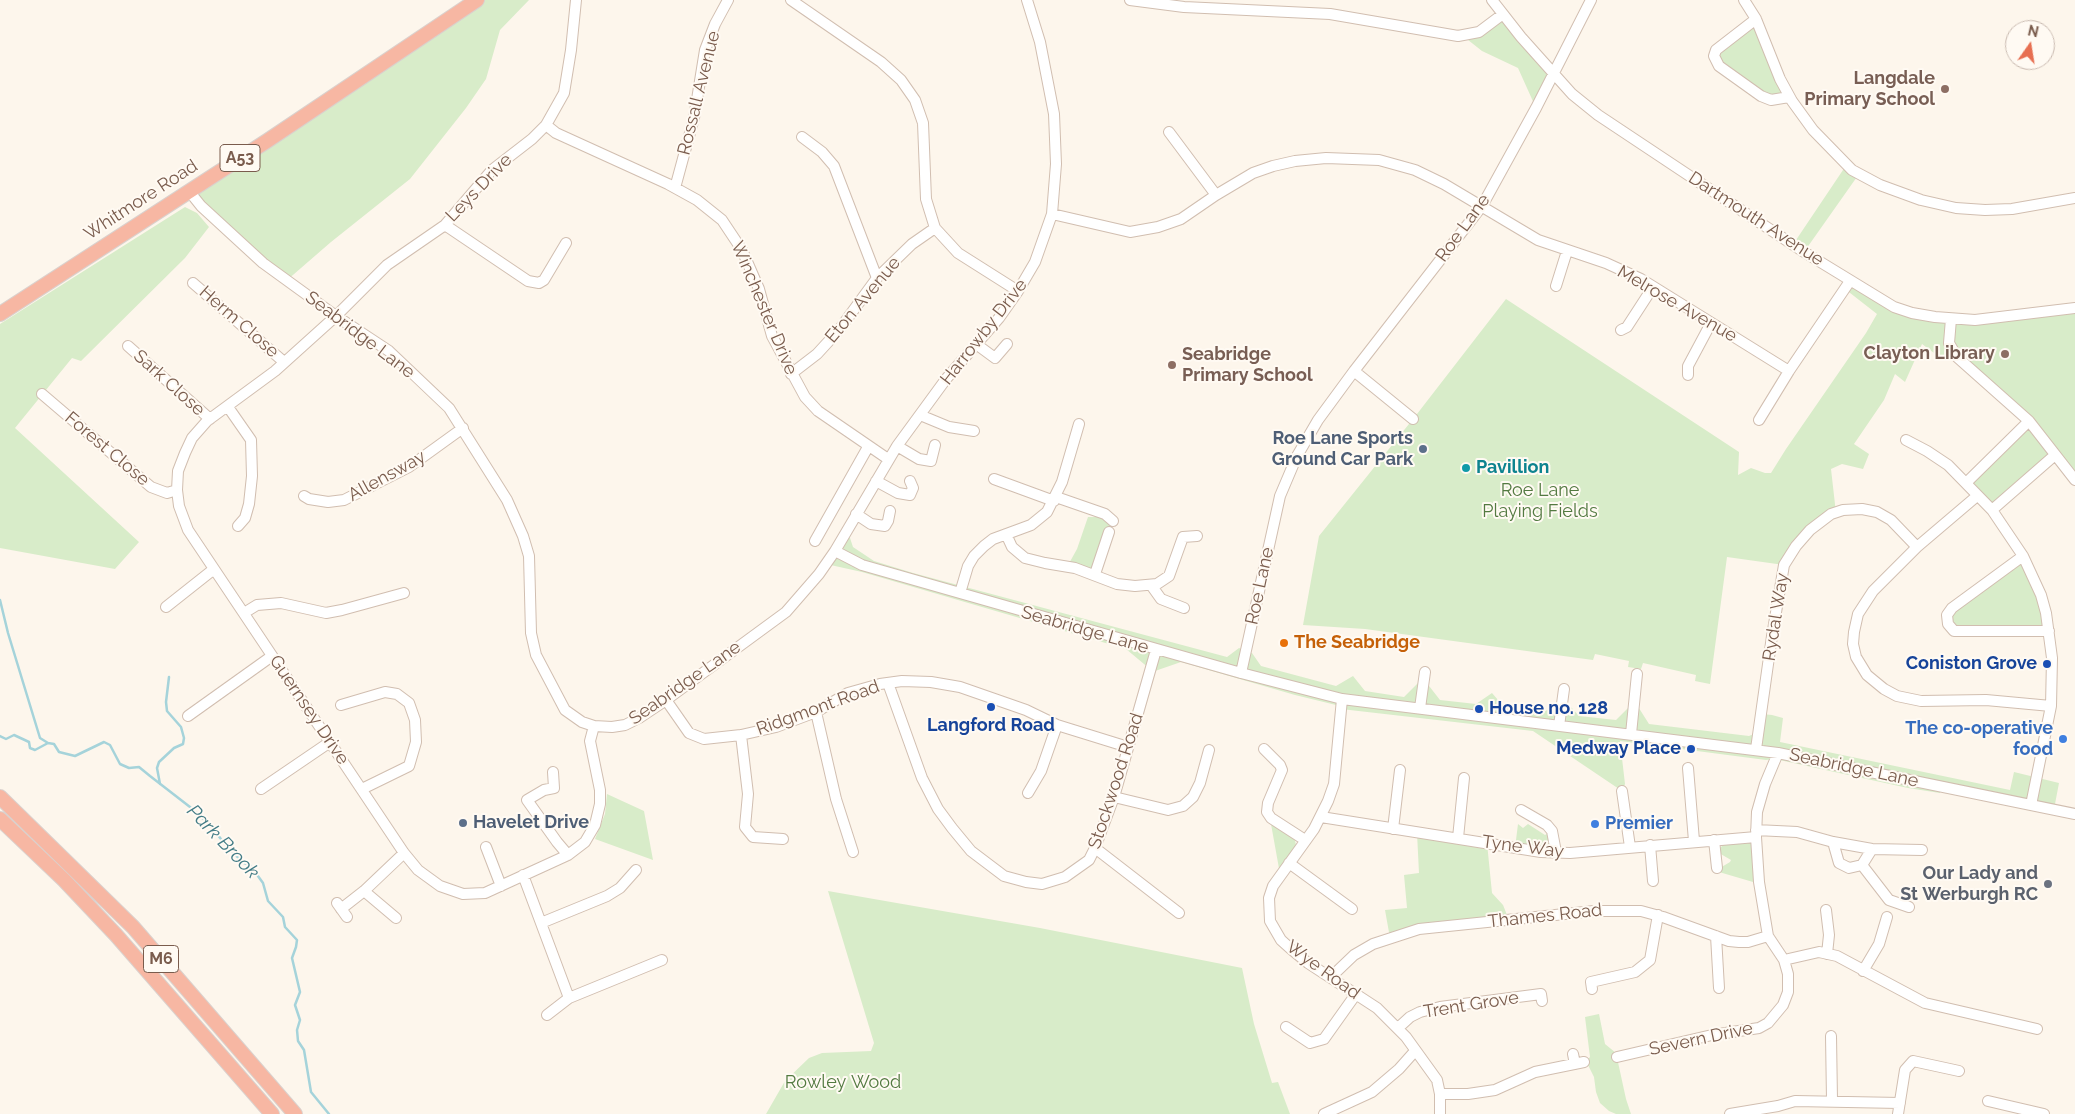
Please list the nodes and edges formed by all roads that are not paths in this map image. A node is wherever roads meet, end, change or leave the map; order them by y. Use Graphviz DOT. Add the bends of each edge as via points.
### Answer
graph roads {
  1 [pos="477,0"];
  2 [pos="576,0"];
  3 [pos="728,0"];
  4 [pos="791,0"];
  5 [pos="1027,0"];
  6 [pos="1130,0"];
  7 [pos="1492,0"];
  8 [pos="1591,0"];
  9 [pos="1744,0"];
  10 [pos="1165,2"];
  11 [pos="1503,14"];
  12 [pos="1756,19"];
  13 [pos="1553,73"];
  14 [pos="1789,97"];
  15 [pos="546,125"];
  16 [pos="1170,132"];
  17 [pos="802,137"];
  18 [pos="675,188"];
  19 [pos="189,191"];
  20 [pos="1216,195"];
  21 [pos="2075,198"];
  22 [pos="1482,206"];
  23 [pos="1052,214"];
  24 [pos="445,225"];
  25 [pos="935,228"];
  26 [pos="566,243"];
  27 [pos="1567,251"];
  28 [pos="877,278"];
  29 [pos="1850,281"];
  30 [pos="193,282"];
  31 [pos="1556,286"];
  32 [pos="1653,287"];
  33 [pos="1018,291"];
  34 [pos="2075,308"];
  35 [pos="0,314"];
  36 [pos="336,316"];
  37 [pos="1951,320"];
  38 [pos="1711,323"];
  39 [pos="1621,330"];
  40 [pos="976,344"];
  41 [pos="1007,344"];
  42 [pos="128,346"];
  43 [pos="284,362"];
  44 [pos="1354,370"];
  45 [pos="1789,371"];
  46 [pos="792,374"];
  47 [pos="1688,375"];
  48 [pos="42,394"];
  49 [pos="228,407"];
  50 [pos="920,415"];
  51 [pos="210,419"];
  52 [pos="1413,419"];
  53 [pos="1759,420"];
  54 [pos="2029,421"];
  55 [pos="1079,424"];
  56 [pos="463,428"];
  57 [pos="974,431"];
  58 [pos="1906,440"];
  59 [pos="934,445"];
  60 [pos="897,446"];
  61 [pos="868,447"];
  62 [pos="2055,455"];
  63 [pos="888,459"];
  64 [pos="994,479"];
  65 [pos="2075,480"];
  66 [pos="876,481"];
  67 [pos="910,481"];
  68 [pos="1966,483"];
  69 [pos="177,490"];
  70 [pos="304,496"];
  71 [pos="1977,496"];
  72 [pos="1055,499"];
  73 [pos="1992,510"];
  74 [pos="890,511"];
  75 [pos="856,514"];
  76 [pos="1113,521"];
  77 [pos="238,526"];
  78 [pos="1109,532"];
  79 [pos="1006,534"];
  80 [pos="1197,536"];
  81 [pos="815,541"];
  82 [pos="1917,547"];
  83 [pos="835,551"];
  84 [pos="2022,556"];
  85 [pos="214,569"];
  86 [pos="1095,574"];
  87 [pos="1151,585"];
  88 [pos="404,593"];
  89 [pos="960,594"];
  90 [pos="166,607"];
  91 [pos="1184,608"];
  92 [pos="244,613"];
  93 [pos="2049,631"];
  94 [pos="1156,650"];
  95 [pos="272,656"];
  96 [pos="1425,672"];
  97 [pos="1241,674"];
  98 [pos="1637,674"];
  99 [pos="888,683"];
  100 [pos="1564,689"];
  101 [pos="1342,699"];
  102 [pos="666,700"];
  103 [pos="341,705"];
  104 [pos="2052,706"];
  105 [pos="1420,708"];
  106 [pos="816,712"];
  107 [pos="188,716"];
  108 [pos="1057,725"];
  109 [pos="594,726"];
  110 [pos="1559,726"];
  111 [pos="1607,731"];
  112 [pos="1632,734"];
  113 [pos="741,735"];
  114 [pos="330,742"];
  115 [pos="1609,743"];
  116 [pos="1128,747"];
  117 [pos="1264,749"];
  118 [pos="1756,749"];
  119 [pos="1209,750"];
  120 [pos="1778,753"];
  121 [pos="1688,768"];
  122 [pos="1400,770"];
  123 [pos="553,772"];
  124 [pos="1464,778"];
  125 [pos="261,789"];
  126 [pos="362,789"];
  127 [pos="1622,791"];
  128 [pos="1028,793"];
  129 [pos="0,797"];
  130 [pos="1114,797"];
  131 [pos="2031,805"];
  132 [pos="1521,810"];
  133 [pos="2075,814"];
  134 [pos="1321,817"];
  135 [pos="0,819"];
  136 [pos="1393,829"];
  137 [pos="1756,833"];
  138 [pos="783,838"];
  139 [pos="1458,838"];
  140 [pos="1305,840"];
  141 [pos="1714,840"];
  142 [pos="1694,841"];
  143 [pos="1833,842"];
  144 [pos="1650,845"];
  145 [pos="486,847"];
  146 [pos="1630,847"];
  147 [pos="1095,848"];
  148 [pos="1872,850"];
  149 [pos="1922,850"];
  150 [pos="404,852"];
  151 [pos="852,852"];
  152 [pos="1556,852"];
  153 [pos="568,855"];
  154 [pos="1727,860"];
  155 [pos="1289,863"];
  156 [pos="1862,865"];
  157 [pos="636,870"];
  158 [pos="524,875"];
  159 [pos="1653,881"];
  160 [pos="501,886"];
  161 [pos="364,891"];
  162 [pos="1909,907"];
  163 [pos="1352,909"];
  164 [pos="342,910"];
  165 [pos="1826,910"];
  166 [pos="1179,913"];
  167 [pos="1658,916"];
  168 [pos="1887,917"];
  169 [pos="396,918"];
  170 [pos="541,923"];
  171 [pos="1716,936"];
  172 [pos="1768,936"];
  173 [pos="1827,954"];
  174 [pos="662,960"];
  175 [pos="1784,960"];
  176 [pos="1864,971"];
  177 [pos="1331,977"];
  178 [pos="1594,981"];
  179 [pos="1719,988"];
  180 [pos="1356,994"];
  181 [pos="569,998"];
  182 [pos="1542,1001"];
  183 [pos="547,1015"];
  184 [pos="1286,1027"];
  185 [pos="1398,1028"];
  186 [pos="2036,1029"];
  187 [pos="1831,1036"];
  188 [pos="1415,1051"];
  189 [pos="1623,1052"];
  190 [pos="1578,1060"];
  191 [pos="1959,1071"];
  192 [pos="1440,1094"];
  193 [pos="1832,1100"];
  194 [pos="1988,1101"];
  195 [pos="1899,1109"];
  196 [pos="2027,1113"];
  197 [pos="272,1114"];
  198 [pos="295,1114"];
  199 [pos="1324,1114"];
  200 [pos="1440,1114"];
  201 [pos="1730,1114"];
  202 [pos="2044,1114"];
  1 -- 19 [label="highway, Whitmore Road / A53"];
  2 -- 15 [label="street, Leys Drive" via="564,92"];
  3 -- 18 [label="street, Rossall Avenue" via="706,50 694,118"];
  4 -- 25 [label="street" via="881,62 901,80 915,100 923,123 926,199"];
  5 -- 23 [label="street, Harrowby Drive" via="1040,42 1054,114 1056,164"];
  6 -- 10 [label="street"];
  7 -- 11 [label="street, Dartmouth Avenue"];
  8 -- 13 [label="street, Roe Lane"];
  9 -- 12 [label="street"];
  10 -- 11 [label="street" via="1330,14 1458,36 1479,32"];
  11 -- 13 [label="street, Dartmouth Avenue"];
  12 -- 14 [label="street"];
  12 -- 14 [label="street" via="1716,50 1714,56 1718,66 1761,96 1771,100"];
  13 -- 22 [label="street, Roe Lane"];
  13 -- 29 [label="street, Dartmouth Avenue" via="1598,115"];
  14 -- 21 [label="street" via="1813,130 1852,170 1880,185 1921,200 1956,208 1985,210 2012,209"];
  15 -- 18 [label="street, Winchester Drive" via="556,133"];
  15 -- 24 [label="street, Leys Drive" via="492,170"];
  16 -- 20 [label="street"];
  17 -- 28 [label="street" via="834,166"];
  18 -- 46 [label="street, Winchester Drive" via="722,220 742,250 759,289 772,336"];
  19 -- 35 [label="highway, Whitmore Road / A53"];
  19 -- 36 [label="street, Seabridge Lane" via="263,264"];
  20 -- 22 [label="street, Melrose Avenue" via="1253,173 1273,166 1295,161 1354,158 1379,160 1415,170"];
  20 -- 23 [label="street, Melrose Avenue" via="1181,219 1158,228 1130,232"];
  22 -- 27 [label="street, Melrose Avenue" via="1538,240"];
  22 -- 44 [label="street, Roe Lane"];
  23 -- 33 [label="street, Harrowby Drive" via="1035,262"];
  24 -- 26 [label="street" via="528,281 539,283"];
  24 -- 36 [label="street, Leys Drive" via="387,266"];
  25 -- 28 [label="street, Eton Avenue" via="912,244"];
  25 -- 33 [label="street" via="958,253"];
  27 -- 31 [label="street"];
  27 -- 32 [label="street, Melrose Avenue" via="1606,263"];
  28 -- 46 [label="street, Eton Avenue" via="818,354"];
  29 -- 37 [label="street, Dartmouth Avenue" via="1905,311"];
  29 -- 45 [label="street"];
  30 -- 43 [label="street, Herm Close"];
  32 -- 38 [label="street, Melrose Avenue"];
  32 -- 39 [label="street" via="1627,327"];
  33 -- 40 [label="street, Harrowby Drive"];
  34 -- 37 [label="street, Dartmouth Avenue" via="1980,320"];
  36 -- 43 [label="street, Guernsey Drive"];
  36 -- 56 [label="street, Seabridge Lane" via="389,351 434,392"];
  37 -- 54 [label="street" via="1949,343 1958,357"];
  38 -- 45 [label="street, Melrose Avenue"];
  38 -- 47 [label="street" via="1688,366"];
  40 -- 41 [label="street" via="995,358"];
  40 -- 50 [label="street, Harrowby Drive"];
  42 -- 51 [label="street, Sark Close"];
  43 -- 49 [label="street, Guernsey Drive"];
  44 -- 52 [label="street"];
  44 -- 97 [label="street, Roe Lane" via="1318,420 1282,489"];
  45 -- 53 [label="street"];
  46 -- 61 [label="street, Winchester Drive" via="805,397 818,411"];
  48 -- 69 [label="street, Forest Close" via="151,486 168,492"];
  49 -- 51 [label="street, Guernsey Drive"];
  49 -- 77 [label="street" via="251,440 249,504 245,518"];
  50 -- 57 [label="street" via="949,427"];
  50 -- 60 [label="street, Harrowby Drive"];
  51 -- 69 [label="street, Guernsey Drive" via="192,438 185,453 178,471"];
  54 -- 62 [label="street"];
  54 -- 68 [label="street"];
  55 -- 72 [label="street"];
  56 -- 70 [label="street, Allensway" via="409,467 344,500 328,502"];
  56 -- 109 [label="street, Seabridge Lane" via="507,500 523,536 529,556 531,632 536,656 565,710"];
  58 -- 68 [label="street" via="1934,456"];
  59 -- 60 [label="street" via="931,461 919,459"];
  60 -- 63 [label="street, Harrowby Drive"];
  61 -- 63 [label="street, Winchester Drive"];
  61 -- 81 [label="street"];
  62 -- 65 [label="street"];
  62 -- 73 [label="street"];
  63 -- 66 [label="street, Harrowby Drive"];
  64 -- 72 [label="street"];
  66 -- 67 [label="street" via="910,495 913,488"];
  66 -- 75 [label="street, Harrowby Drive"];
  68 -- 71 [label="street"];
  69 -- 85 [label="street, Guernsey Drive" via="188,530"];
  71 -- 73 [label="street"];
  71 -- 82 [label="street"];
  72 -- 76 [label="street" via="1105,514"];
  72 -- 79 [label="street" via="1039,520"];
  73 -- 84 [label="street"];
  74 -- 75 [label="street" via="885,526 871,524"];
  75 -- 83 [label="street, Harrowby Drive"];
  78 -- 86 [label="street"];
  79 -- 86 [label="street" via="1012,546 1025,558"];
  79 -- 89 [label="street" via="993,539 974,556"];
  80 -- 87 [label="street" via="1183,537 1169,576"];
  82 -- 104 [label="street" via="1873,591 1858,614 1853,644 1856,657 1867,675 1897,696 1921,701 2005,701"];
  82 -- 118 [label="street, Rydal Way" via="1891,520 1862,509 1832,514 1810,530 1796,546 1784,565"];
  83 -- 89 [label="street, Seabridge Lane" via="862,565"];
  83 -- 102 [label="street, Seabridge Lane" via="786,612"];
  84 -- 93 [label="street" via="2041,596"];
  84 -- 93 [label="street" via="1952,608 1947,615 1948,624 1954,631"];
  85 -- 90 [label="street"];
  85 -- 92 [label="street, Guernsey Drive"];
  86 -- 87 [label="street" via="1117,584"];
  87 -- 91 [label="street" via="1161,599"];
  88 -- 92 [label="street" via="326,613 281,603 257,605"];
  89 -- 94 [label="street, Seabridge Lane"];
  92 -- 95 [label="street, Guernsey Drive"];
  93 -- 104 [label="street"];
  94 -- 97 [label="street, Seabridge Lane"];
  94 -- 116 [label="street, Stockwood Road"];
  95 -- 107 [label="street"];
  95 -- 114 [label="street, Guernsey Drive"];
  96 -- 105 [label="street"];
  97 -- 101 [label="street, Seabridge Lane"];
  98 -- 112 [label="street"];
  99 -- 106 [label="street, Ridgmont Road" via="848,693"];
  99 -- 108 [label="street, Ridgmont Road" via="931,682 960,687 1026,710"];
  99 -- 147 [label="street, Stockwood Road" via="922,778 938,809 971,851 1004,876 1042,884 1065,877 1089,860"];
  100 -- 110 [label="street"];
  101 -- 105 [label="street, Seabridge Lane"];
  101 -- 134 [label="street, Wye Road" via="1334,784"];
  102 -- 109 [label="street, Seabridge Lane" via="625,725"];
  102 -- 113 [label="street, Ridgmont Road" via="689,733 704,739"];
  103 -- 126 [label="street" via="386,692 397,694 409,703 415,720 416,742 409,766"];
  104 -- 131 [label="street"];
  105 -- 110 [label="street, Seabridge Lane"];
  106 -- 113 [label="street, Ridgmont Road" via="776,727"];
  106 -- 151 [label="street"];
  108 -- 116 [label="street, Ridgmont Road"];
  108 -- 128 [label="street" via="1041,771"];
  109 -- 153 [label="street, Guernsey Drive" via="590,741 600,804 591,835"];
  110 -- 111 [label="street, Seabridge Lane"];
  111 -- 112 [label="street, Seabridge Lane"];
  111 -- 115 [label="street"];
  112 -- 118 [label="street, Seabridge Lane"];
  113 -- 138 [label="street" via="748,794 745,827 753,837"];
  114 -- 125 [label="street"];
  114 -- 126 [label="street, Guernsey Drive"];
  116 -- 130 [label="street, Stockwood Road"];
  117 -- 140 [label="street" via="1282,770 1267,812"];
  118 -- 120 [label="street, Seabridge Lane"];
  119 -- 130 [label="street" via="1194,797 1183,806 1168,810"];
  120 -- 131 [label="street, Seabridge Lane"];
  120 -- 137 [label="street, Severn Drive" via="1757,812"];
  121 -- 142 [label="street"];
  122 -- 136 [label="street"];
  123 -- 153 [label="street" via="554,788 528,800"];
  124 -- 139 [label="street"];
  126 -- 150 [label="street, Guernsey Drive"];
  127 -- 146 [label="street"];
  129 -- 198 [label="highway, M6" via="133,927"];
  130 -- 147 [label="street, Stockwood Road"];
  131 -- 133 [label="street, Seabridge Lane"];
  132 -- 152 [label="street" via="1552,831"];
  134 -- 136 [label="street, Tyne Way"];
  134 -- 140 [label="street, Wye Road"];
  135 -- 197 [label="highway, M6" via="116,935"];
  136 -- 139 [label="street, Tyne Way"];
  137 -- 141 [label="street, Tyne Way"];
  137 -- 143 [label="street, Tyne Way" via="1797,832"];
  137 -- 172 [label="street, Severn Drive" via="1759,882"];
  139 -- 152 [label="street, Tyne Way"];
  140 -- 155 [label="street, Wye Road"];
  141 -- 142 [label="street, Tyne Way"];
  141 -- 154 [label="street" via="1716,864"];
  142 -- 144 [label="street, Tyne Way"];
  143 -- 148 [label="street, Tyne Way"];
  143 -- 156 [label="street" via="1839,863 1849,868"];
  144 -- 146 [label="street, Tyne Way"];
  144 -- 159 [label="street"];
  145 -- 160 [label="street"];
  146 -- 152 [label="street, Tyne Way"];
  147 -- 166 [label="street"];
  148 -- 149 [label="street, Tyne Way"];
  148 -- 156 [label="street"];
  150 -- 160 [label="street, Guernsey Drive" via="418,870 440,886 463,894 485,893"];
  150 -- 161 [label="street"];
  153 -- 158 [label="street, Guernsey Drive"];
  155 -- 163 [label="street" via="1345,898"];
  155 -- 177 [label="street, Wye Road" via="1269,898 1270,921 1281,940"];
  156 -- 162 [label="street" via="1889,900"];
  157 -- 170 [label="street" via="620,888 607,896"];
  158 -- 160 [label="street, Guernsey Drive"];
  158 -- 170 [label="street"];
  161 -- 164 [label="street"];
  161 -- 169 [label="street"];
  165 -- 173 [label="street"];
  167 -- 171 [label="street, Thames Road"];
  167 -- 177 [label="street, Thames Road" via="1641,911 1594,911 1418,929 1372,944 1354,955"];
  167 -- 178 [label="street" via="1650,960 1635,972"];
  168 -- 176 [label="street" via="1879,944"];
  170 -- 181 [label="street"];
  171 -- 172 [label="street, Thames Road" via="1738,942"];
  171 -- 179 [label="street"];
  172 -- 175 [label="street, Severn Drive"];
  173 -- 175 [label="street" via="1819,952"];
  173 -- 176 [label="street"];
  174 -- 181 [label="street"];
  175 -- 189 [label="street, Severn Drive" via="1788,992 1783,1005 1768,1023 1759,1028"];
  176 -- 186 [label="street" via="1925,1003"];
  177 -- 180 [label="street, Wye Road"];
  180 -- 184 [label="street" via="1324,1039 1310,1043"];
  180 -- 185 [label="street, Wye Road"];
  181 -- 183 [label="street"];
  182 -- 185 [label="street, Trent Grove" via="1541,994 1440,1007 1410,1017"];
  185 -- 188 [label="street, Wye Road"];
  187 -- 193 [label="street"];
  188 -- 192 [label="street, Wye Road" via="1437,1080"];
  188 -- 199 [label="street" via="1372,1092"];
  190 -- 192 [label="street" via="1535,1072 1495,1090"];
  191 -- 195 [label="street" via="1914,1061 1905,1070"];
  192 -- 200 [label="street, Wye Road"];
  193 -- 195 [label="street"];
  193 -- 201 [label="street" via="1795,1101"];
  194 -- 196 [label="street" via="2014,1106"];
  196 -- 202 [label="street"];
}
